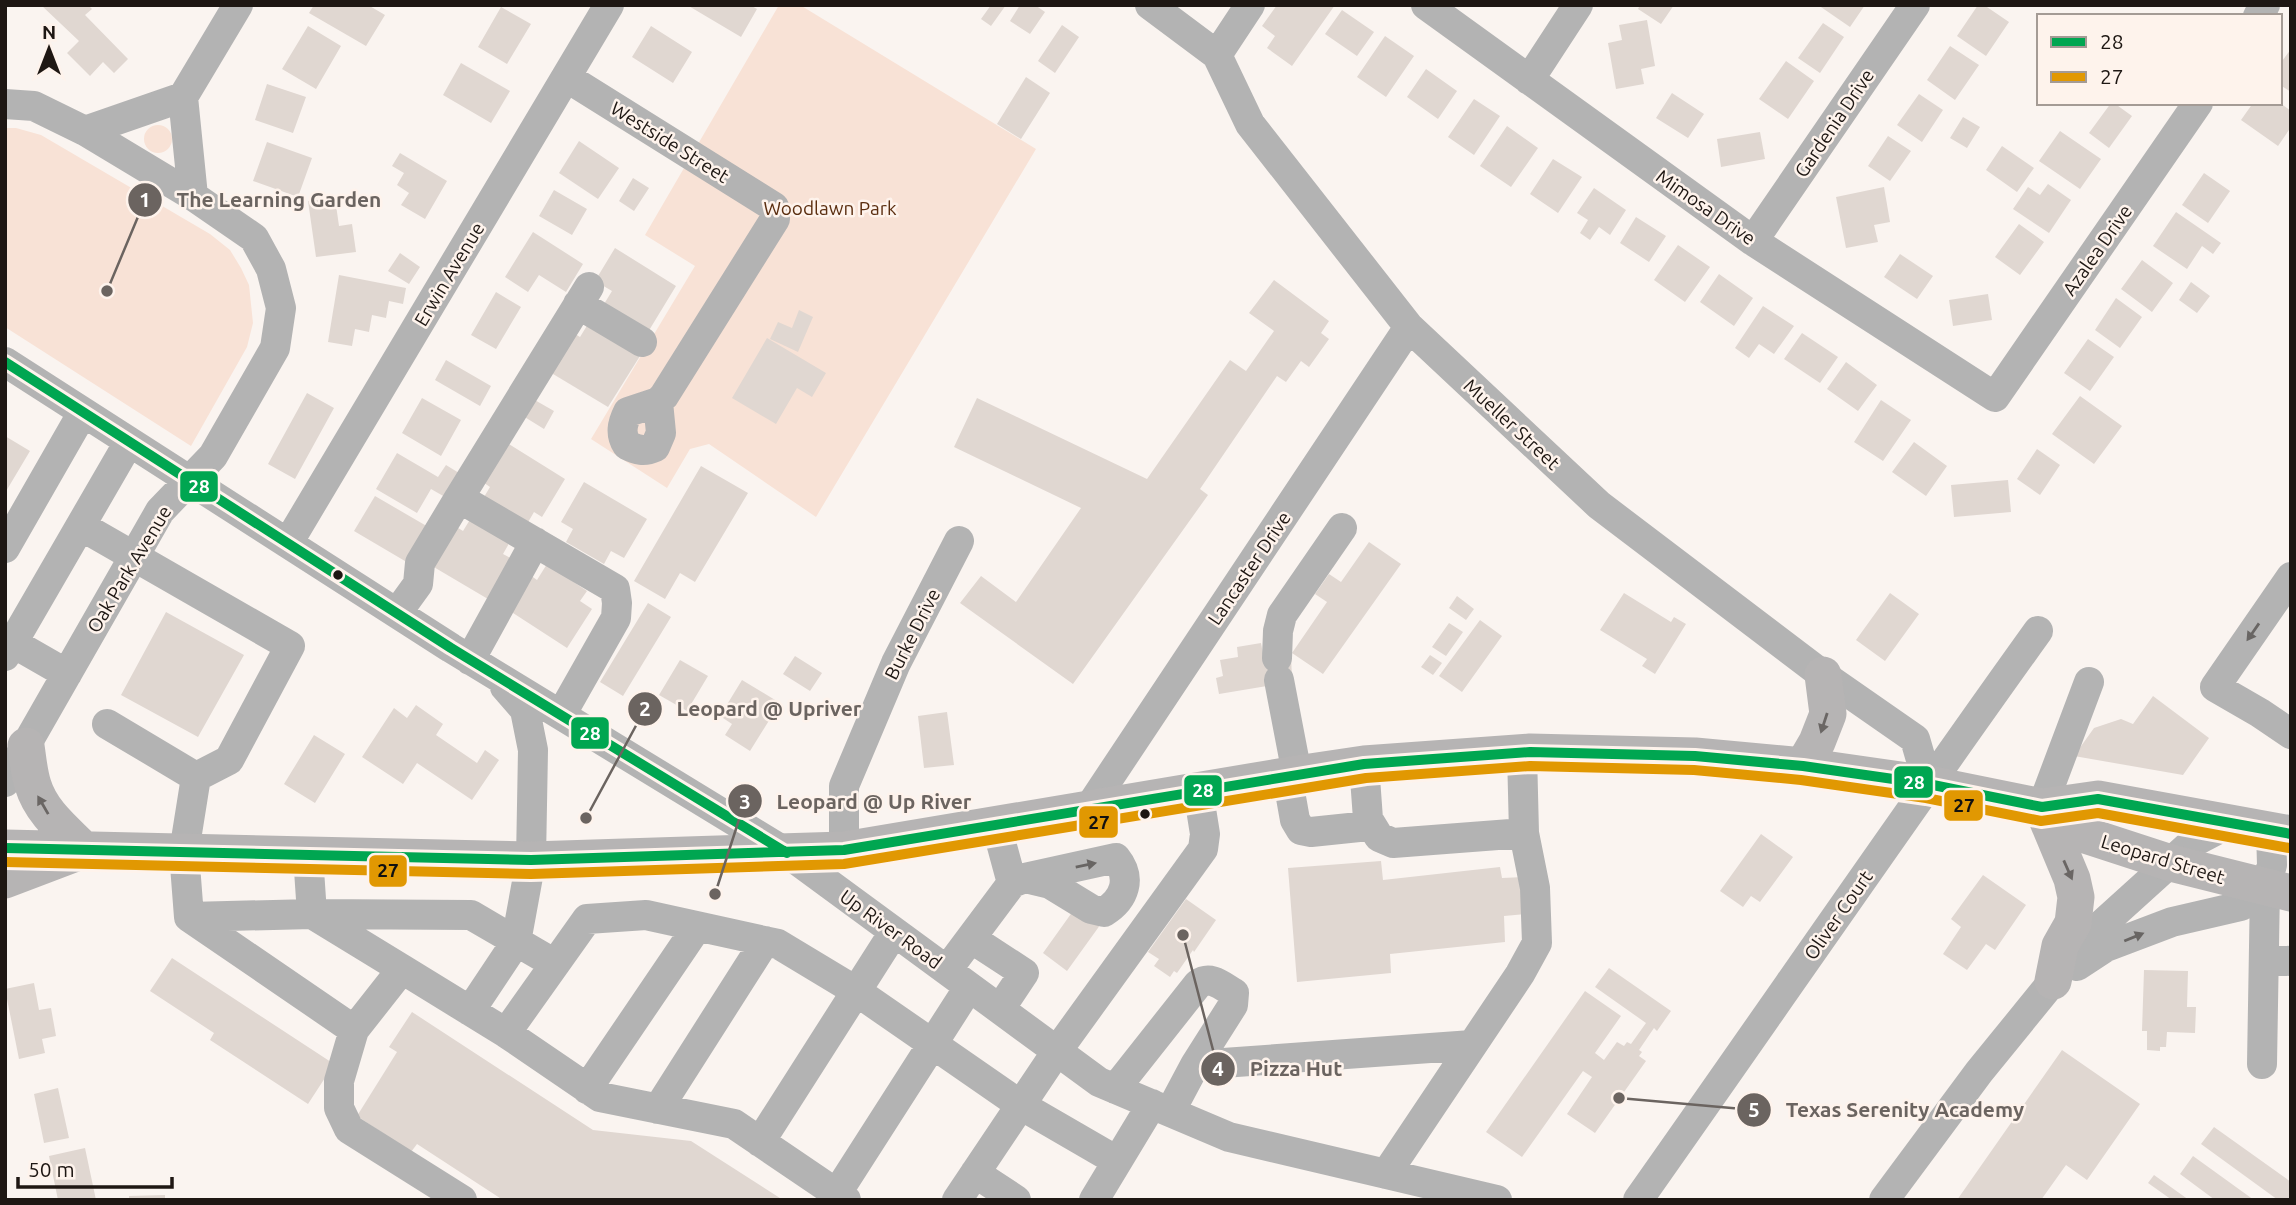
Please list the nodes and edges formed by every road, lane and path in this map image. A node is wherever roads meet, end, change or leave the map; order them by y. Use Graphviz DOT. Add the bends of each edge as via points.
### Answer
graph roads {
  1 [pos="238,5"];
  2 [pos="609,5"];
  3 [pos="1150,5"];
  4 [pos="1250,5"];
  5 [pos="1426,5"];
  6 [pos="1578,5"];
  7 [pos="1914,5"];
  8 [pos="1217,55"];
  9 [pos="566,77"];
  10 [pos="1529,80"];
  11 [pos="183,97"];
  12 [pos="5,104"];
  13 [pos="2197,105"];
  14 [pos="85,131"];
  15 [pos="193,196"];
  16 [pos="1753,241"];
  17 [pos="1409,327"];
  18 [pos="642,342"];
  19 [pos="5,362"];
  20 [pos="1995,397"];
  21 [pos="657,402"];
  22 [pos="83,412"];
  23 [pos="129,442"];
  24 [pos="188,481"];
  25 [pos="459,498"];
  26 [pos="81,526"];
  27 [pos="1342,528"];
  28 [pos="959,541"];
  29 [pos="535,542"];
  30 [pos="288,543"];
  31 [pos="5,548"];
  32 [pos="134,557"];
  33 [pos="2291,577"];
  34 [pos="397,614"];
  35 [pos="2038,631"];
  36 [pos="9,650"];
  37 [pos="482,667"];
  38 [pos="67,674"];
  39 [pos="1823,676"];
  40 [pos="2089,682"];
  41 [pos="561,715"];
  42 [pos="107,724"];
  43 [pos="2291,734"];
  44 [pos="1522,753"];
  45 [pos="1364,764"];
  46 [pos="1803,766"];
  47 [pos="11,770"];
  48 [pos="1292,774"];
  49 [pos="196,777"];
  50 [pos="1928,784"];
  51 [pos="1198,790"];
  52 [pos="2042,807"];
  53 [pos="1089,808"];
  54 [pos="1368,819"];
  55 [pos="2232,822"];
  56 [pos="996,824"];
  57 [pos="2281,832"];
  58 [pos="1524,833"];
  59 [pos="5,848"];
  60 [pos="84,850"];
  61 [pos="844,850"];
  62 [pos="184,852"];
  63 [pos="787,853"];
  64 [pos="308,855"];
  65 [pos="531,860"];
  66 [pos="2164,870"];
  67 [pos="5,880"];
  68 [pos="2278,891"];
  69 [pos="312,914"];
  70 [pos="189,917"];
  71 [pos="2180,920"];
  72 [pos="697,926"];
  73 [pos="894,932"];
  74 [pos="972,939"];
  75 [pos="765,941"];
  76 [pos="516,942"];
  77 [pos="2277,961"];
  78 [pos="555,964"];
  79 [pos="402,969"];
  80 [pos="958,979"];
  81 [pos="2053,981"];
  82 [pos="856,991"];
  83 [pos="1000,1009"];
  84 [pos="470,1011"];
  85 [pos="354,1030"];
  86 [pos="506,1033"];
  87 [pos="932,1045"];
  88 [pos="1472,1045"];
  89 [pos="1057,1051"];
  90 [pos="2262,1064"];
  91 [pos="1195,1065"];
  92 [pos="587,1088"];
  93 [pos="1115,1089"];
  94 [pos="1022,1106"];
  95 [pos="1161,1108"];
  96 [pos="659,1109"];
  97 [pos="760,1142"];
  98 [pos="1118,1161"];
  99 [pos="975,1173"];
  100 [pos="1386,1174"];
  101 [pos="841,1197"];
  102 [pos="462,1200"];
  103 [pos="957,1200"];
  104 [pos="1016,1200"];
  105 [pos="1094,1200"];
  106 [pos="1497,1200"];
  107 [pos="1638,1200"];
  108 [pos="1884,1200"];
  1 -- 11 [label="street"];
  2 -- 9 [label="street, Erwin Avenue"];
  3 -- 8 [label="street, Mueller Street"];
  4 -- 8 [label="street"];
  5 -- 10 [label="street, Mimosa Drive"];
  6 -- 10 [label="street"];
  7 -- 16 [label="street, Gardenia Drive"];
  8 -- 17 [label="street, Mueller Street" via="1250,124"];
  9 -- 21 [label="street, Westside Street" via="774,206 775,219"];
  9 -- 30 [label="street, Erwin Avenue"];
  10 -- 16 [label="street, Mimosa Drive"];
  11 -- 14 [label="street"];
  11 -- 15 [label="street"];
  12 -- 14 [label="street, Oak Park Avenue" via="34,106"];
  13 -- 20 [label="street, Azalea Drive"];
  14 -- 15 [label="street, Oak Park Avenue"];
  15 -- 24 [label="street, Oak Park Avenue" via="254,238 271,269 281,308 275,348 214,456"];
  16 -- 20 [label="street, Mimosa Drive"];
  17 -- 39 [label="street, Mueller Street" via="1599,505"];
  17 -- 53 [label="street, Lancaster Drive"];
  18 -- 25 [label="street" via="583,295"];
  19 -- 22 [label="street, Up River Road"];
  22 -- 23 [label="street, Up River Road"];
  22 -- 31 [label="street"];
  23 -- 24 [label="street, Up River Road"];
  23 -- 26 [label="street"];
  24 -- 30 [label="street, Up River Road"];
  24 -- 32 [label="street, Oak Park Avenue" via="160,511"];
  25 -- 29 [label="street"];
  25 -- 34 [label="street" via="420,564 418,584"];
  26 -- 32 [label="street"];
  26 -- 36 [label="street"];
  27 -- 48 [label="street" via="1282,615 1278,631 1278,669"];
  28 -- 61 [label="street, Burke Drive" via="896,663 844,786"];
  29 -- 37 [label="street"];
  29 -- 41 [label="street" via="615,589 616,618"];
  30 -- 34 [label="street, Up River Road"];
  32 -- 38 [label="street, Oak Park Avenue"];
  32 -- 49 [label="street" via="290,646 229,760"];
  33 -- 43 [label="street, one-way" via="2215,687"];
  34 -- 37 [label="street, Up River Road"];
  35 -- 50 [label="street, Oliver Court"];
  36 -- 38 [label="street"];
  37 -- 41 [label="street, Up River Road"];
  37 -- 65 [label="street" via="525,710 533,750"];
  38 -- 47 [label="street, Oak Park Avenue"];
  39 -- 46 [label="main road, one-way" via="1828,714"];
  39 -- 50 [label="street, Mueller Street" via="1915,739"];
  40 -- 52 [label="street"];
  41 -- 63 [label="street, Up River Road"];
  42 -- 49 [label="street"];
  44 -- 45 [label="main road, Leopard Street"];
  44 -- 46 [label="main road, Leopard Street" via="1695,756"];
  44 -- 58 [label="street"];
  45 -- 48 [label="main road, Leopard Street"];
  45 -- 54 [label="street"];
  46 -- 50 [label="main road, Leopard Street"];
  60 -- 47 [label="main road, one-way" via="50,817 33,785"];
  48 -- 51 [label="main road, Leopard Street"];
  48 -- 54 [label="street" via="1295,820 1301,830 1359,827"];
  49 -- 62 [label="street"];
  50 -- 52 [label="main road, Leopard Street"];
  50 -- 107 [label="street, Oliver Court"];
  51 -- 53 [label="main road, Leopard Street"];
  51 -- 89 [label="street" via="1203,849"];
  52 -- 55 [label="main road, Leopard Street" via="2098,799"];
  52 -- 66 [label="main road, Leopard Street" via="2085,835"];
  52 -- 81 [label="main road, one-way" via="2076,897 2073,923 2060,946"];
  53 -- 56 [label="main road, Leopard Street"];
  54 -- 58 [label="street" via="1379,837 1393,843"];
  55 -- 57 [label="main road, Leopard Street"];
  55 -- 66 [label="street" via="2192,843"];
  56 -- 61 [label="main road, Leopard Street"];
  56 -- 74 [label="street" via="1019,881"];
  57 -- 68 [label="street" via="2272,865"];
  58 -- 88 [label="street" via="1535,888 1537,943"];
  59 -- 60 [label="main road, Leopard Street"];
  60 -- 62 [label="main road, Leopard Street"];
  60 -- 67 [label="main road"];
  61 -- 63 [label="main road, Leopard Street"];
  62 -- 64 [label="main road, Leopard Street"];
  62 -- 70 [label="street"];
  63 -- 65 [label="main road, Leopard Street"];
  63 -- 73 [label="street, Up River Road"];
  64 -- 65 [label="main road, Leopard Street"];
  64 -- 69 [label="street"];
  65 -- 76 [label="street"];
  66 -- 68 [label="main road, Leopard Street"];
  66 -- 71 [label="street" via="2157,898 2163,909"];
  66 -- 81 [label="street" via="2077,947"];
  68 -- 71 [label="street" via="2241,906"];
  68 -- 77 [label="street"];
  69 -- 70 [label="street"];
  69 -- 76 [label="street" via="471,915"];
  69 -- 79 [label="street"];
  70 -- 85 [label="street"];
  81 -- 71 [label="street, one-way" via="2106,947"];
  72 -- 75 [label="street"];
  72 -- 78 [label="street" via="646,915 587,919"];
  72 -- 92 [label="street"];
  73 -- 80 [label="street, Up River Road"];
  73 -- 82 [label="street"];
  74 -- 80 [label="street"];
  74 -- 83 [label="street" via="1024,974"];
  75 -- 82 [label="street" via="778,944"];
  75 -- 96 [label="street"];
  76 -- 78 [label="street"];
  76 -- 84 [label="street"];
  77 -- 90 [label="street"];
  78 -- 86 [label="street"];
  79 -- 84 [label="street"];
  79 -- 85 [label="street"];
  80 -- 83 [label="street, Up River Road"];
  80 -- 87 [label="street"];
  81 -- 108 [label="street"];
  82 -- 87 [label="street"];
  82 -- 97 [label="street"];
  83 -- 89 [label="street, Up River Road"];
  84 -- 86 [label="street"];
  85 -- 102 [label="street" via="339,1081 339,1108 349,1129"];
  86 -- 92 [label="street"];
  87 -- 94 [label="street"];
  87 -- 101 [label="street"];
  88 -- 91 [label="street"];
  88 -- 100 [label="street"];
  89 -- 93 [label="street, Up River Road"];
  89 -- 94 [label="street"];
  91 -- 93 [label="street" via="1233,1005 1234,993 1212,980 1198,984"];
  91 -- 95 [label="street"];
  92 -- 96 [label="street" via="600,1097"];
  93 -- 95 [label="street, Up River Road"];
  94 -- 98 [label="street"];
  94 -- 99 [label="street"];
  95 -- 98 [label="street"];
  95 -- 100 [label="street, Up River Road" via="1229,1137"];
  96 -- 97 [label="street" via="734,1124"];
  97 -- 101 [label="street"];
  98 -- 105 [label="street"];
  99 -- 103 [label="street"];
  99 -- 104 [label="street"];
  100 -- 106 [label="street, Up River Road"];
}
